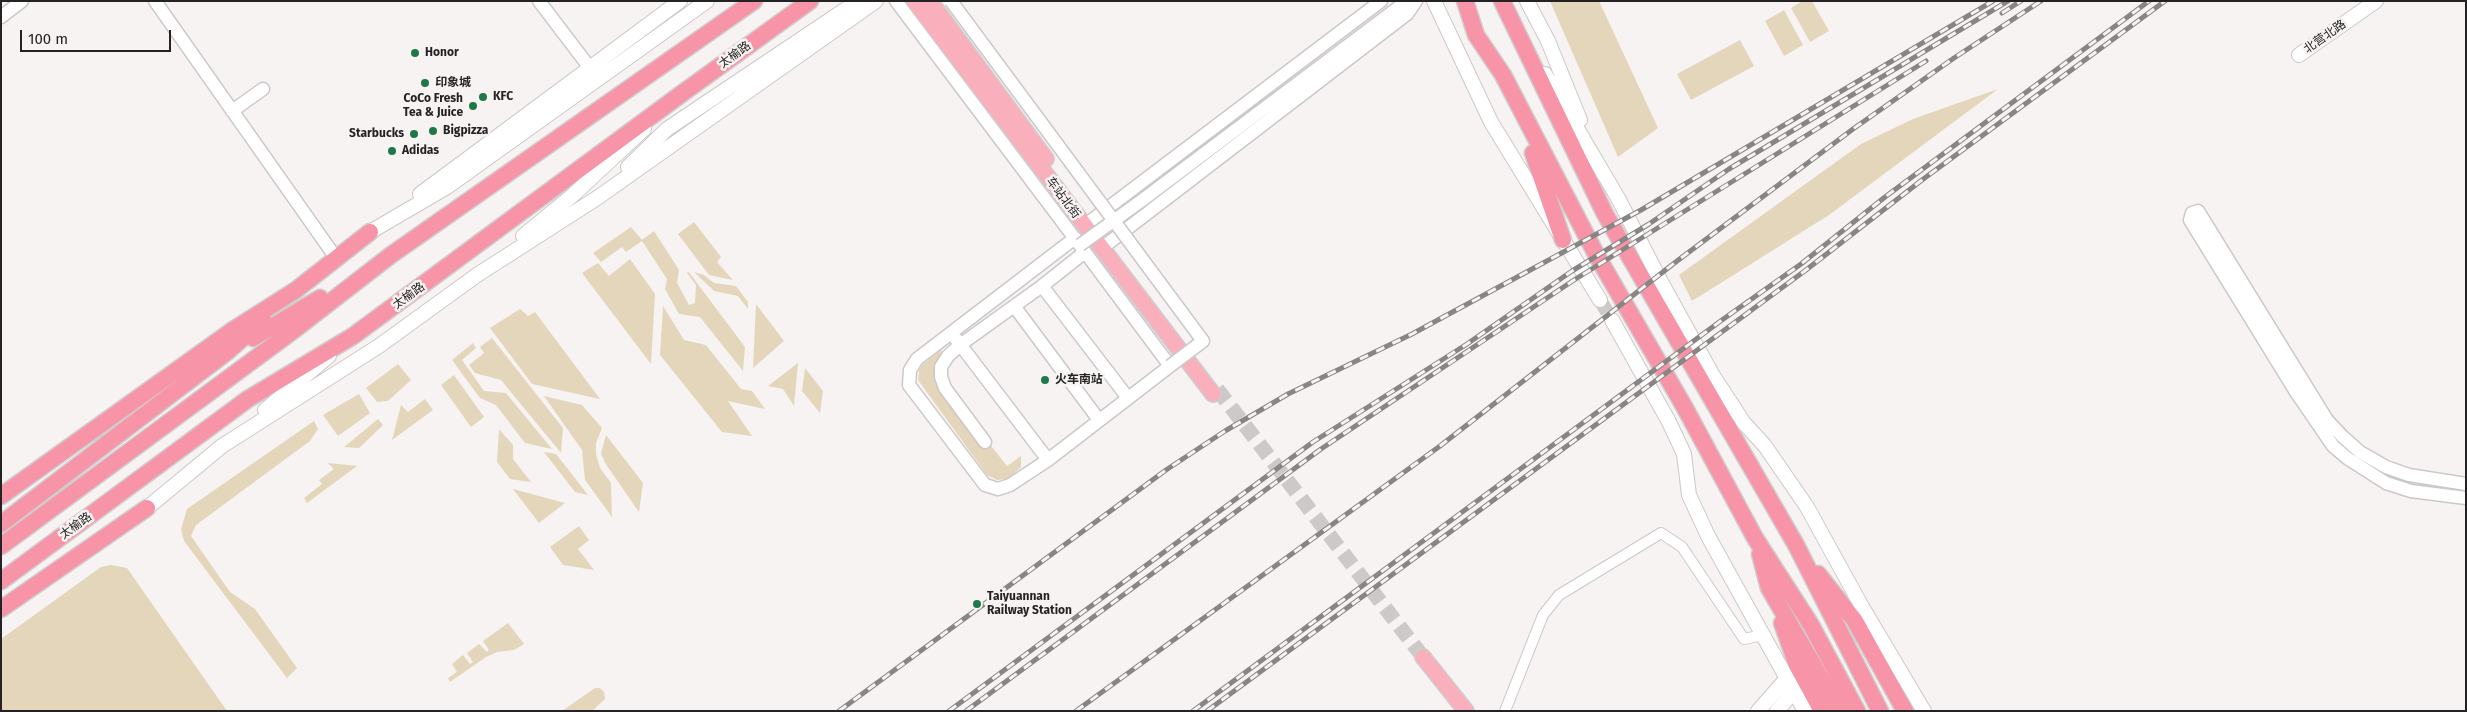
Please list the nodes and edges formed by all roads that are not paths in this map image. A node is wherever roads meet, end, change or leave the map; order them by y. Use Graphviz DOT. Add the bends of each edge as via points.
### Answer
graph roads {
  1 [pos="22,1"];
  2 [pos="155,1"];
  3 [pos="539,1"];
  4 [pos="680,1"];
  5 [pos="707,1"];
  6 [pos="754,1"];
  7 [pos="810,1"];
  8 [pos="876,1"];
  9 [pos="896,1"];
  10 [pos="914,1"];
  11 [pos="930,1"];
  12 [pos="951,1"];
  13 [pos="1381,1"];
  14 [pos="1399,1"];
  15 [pos="1407,1"];
  16 [pos="1416,1"];
  17 [pos="1434,1"];
  18 [pos="1465,1"];
  19 [pos="1475,1"];
  20 [pos="1527,1"];
  21 [pos="2376,1"];
  22 [pos="853,3"];
  23 [pos="1505,4"];
  24 [pos="1,17"];
  25 [pos="1346,44"];
  26 [pos="2299,55"];
  27 [pos="590,68"];
  28 [pos="1503,75"];
  29 [pos="263,89"];
  30 [pos="684,92"];
  31 [pos="232,111"];
  32 [pos="1597,162"];
  33 [pos="597,198"];
  34 [pos="1074,204"];
  35 [pos="1112,219"];
  36 [pos="1091,226"];
  37 [pos="370,232"];
  38 [pos="1563,240"];
  39 [pos="1076,245"];
  40 [pos="1105,246"];
  41 [pos="391,255"];
  42 [pos="336,258"];
  43 [pos="477,275"];
  44 [pos="1042,286"];
  45 [pos="296,290"];
  46 [pos="1600,300"];
  47 [pos="1014,306"];
  48 [pos="1612,320"];
  49 [pos="951,332"];
  50 [pos="353,336"];
  51 [pos="960,346"];
  52 [pos="227,352"];
  53 [pos="1166,369"];
  54 [pos="1215,392"];
  55 [pos="1128,398"];
  56 [pos="1099,420"];
  57 [pos="985,442"];
  58 [pos="222,446"];
  59 [pos="1048,460"];
  60 [pos="2466,484"];
  61 [pos="1,496"];
  62 [pos="2466,498"];
  63 [pos="147,508"];
  64 [pos="1,524"];
  65 [pos="1755,538"];
  66 [pos="1796,545"];
  67 [pos="1,546"];
  68 [pos="1,581"];
  69 [pos="1769,588"];
  70 [pos="1,609"];
  71 [pos="1762,634"];
  72 [pos="1786,678"];
  73 [pos="1794,691"];
  74 [pos="1877,704"];
  75 [pos="1851,710"];
  76 [pos="1456,711"];
  77 [pos="1466,711"];
  78 [pos="1505,711"];
  79 [pos="1758,711"];
  80 [pos="1777,711"];
  81 [pos="1805,711"];
  82 [pos="1822,711"];
  83 [pos="1905,711"];
  84 [pos="1924,711"];
  1 -- 24 [label="street"];
  2 -- 31 [label="street"];
  3 -- 27 [label="street"];
  4 -- 27 [label="main road"];
  5 -- 37 [label="main road" via="447,187"];
  6 -- 41 [label="highway"];
  7 -- 30 [label="highway, 太榆路"];
  8 -- 33 [label="main road"];
  9 -- 39 [label="street"];
  10 -- 34 [label="main road, 车站北街"];
  11 -- 34 [label="main road"];
  12 -- 35 [label="street, bridge"];
  13 -- 36 [label="street"];
  14 -- 25 [label="street"];
  15 -- 25 [label="street"];
  16 -- 40 [label="street" via="1407,14"];
  17 -- 38 [label="main road" via="1491,122"];
  18 -- 28 [label="highway" via="1476,35"];
  19 -- 28 [label="highway"];
  20 -- 32 [label="main road" via="1548,41"];
  21 -- 26 [label="main road, 北营北路"];
  22 -- 33 [label="main road" via="667,129"];
  23 -- 32 [label="main road"];
  23 -- 66 [label="highway" via="1605,214"];
  25 -- 35 [label="street, bridge"];
  27 -- 37 [label="main road"];
  28 -- 38 [label="highway" via="1551,199"];
  28 -- 65 [label="highway" via="1582,229"];
  29 -- 31 [label="street"];
  30 -- 43 [label="main road" via="573,195"];
  30 -- 50 [label="highway, 太榆路"];
  31 -- 42 [label="street"];
  32 -- 84 [label="main road" via="1712,374 1807,507"];
  33 -- 43 [label="main road"];
  34 -- 36 [label="main road, 车站北街"];
  35 -- 36 [label="street, bridge"];
  35 -- 53 [label="street, bridge" via="1203,341"];
  36 -- 39 [label="street, bridge"];
  36 -- 40 [label="main road, 车站北街"];
  37 -- 42 [label="highway"];
  38 -- 46 [label="main road"];
  39 -- 44 [label="street" via="1075,260"];
  39 -- 49 [label="street"];
  39 -- 53 [label="street"];
  40 -- 54 [label="main road, 车站北街"];
  41 -- 52 [label="highway"];
  41 -- 67 [label="highway"];
  42 -- 45 [label="highway"];
  43 -- 58 [label="main road" via="379,346"];
  44 -- 47 [label="street"];
  44 -- 55 [label="street"];
  45 -- 52 [label="highway"];
  45 -- 61 [label="highway" via="233,330"];
  47 -- 51 [label="street"];
  47 -- 56 [label="street"];
  48 -- 71 [label="main road" via="1669,422 1684,454 1689,495"];
  49 -- 51 [label="street"];
  49 -- 59 [label="street" via="916,359 910,370 909,385 985,485 1004,488"];
  50 -- 58 [label="main road"];
  50 -- 68 [label="highway, 太榆路" via="248,399"];
  51 -- 57 [label="street" via="941,367 941,377 944,388"];
  51 -- 59 [label="street"];
  52 -- 64 [label="highway"];
  53 -- 55 [label="street"];
  55 -- 56 [label="street"];
  56 -- 59 [label="street"];
  58 -- 63 [label="main road"];
  60 -- 62 [label="street" via="2409,475 2386,467 2360,452 2342,436 2327,420 2198,211 2192,213 2190,220 2333,446 2360,468 2386,482 2411,491"];
  63 -- 70 [label="highway"];
  65 -- 69 [label="highway"];
  65 -- 75 [label="highway" via="1811,625"];
  66 -- 74 [label="highway"];
  66 -- 83 [label="highway" via="1856,621"];
  69 -- 75 [label="highway"];
  69 -- 82 [label="highway" via="1797,665"];
  71 -- 72 [label="main road"];
  71 -- 78 [label="street" via="1744,639 1682,546 1661,533 1559,594 1543,616"];
  72 -- 73 [label="main road"];
  72 -- 79 [label="main road"];
  73 -- 80 [label="main road"];
  73 -- 81 [label="main road"];
  76 -- 77 [label="main road" via="1420,659"];
}
